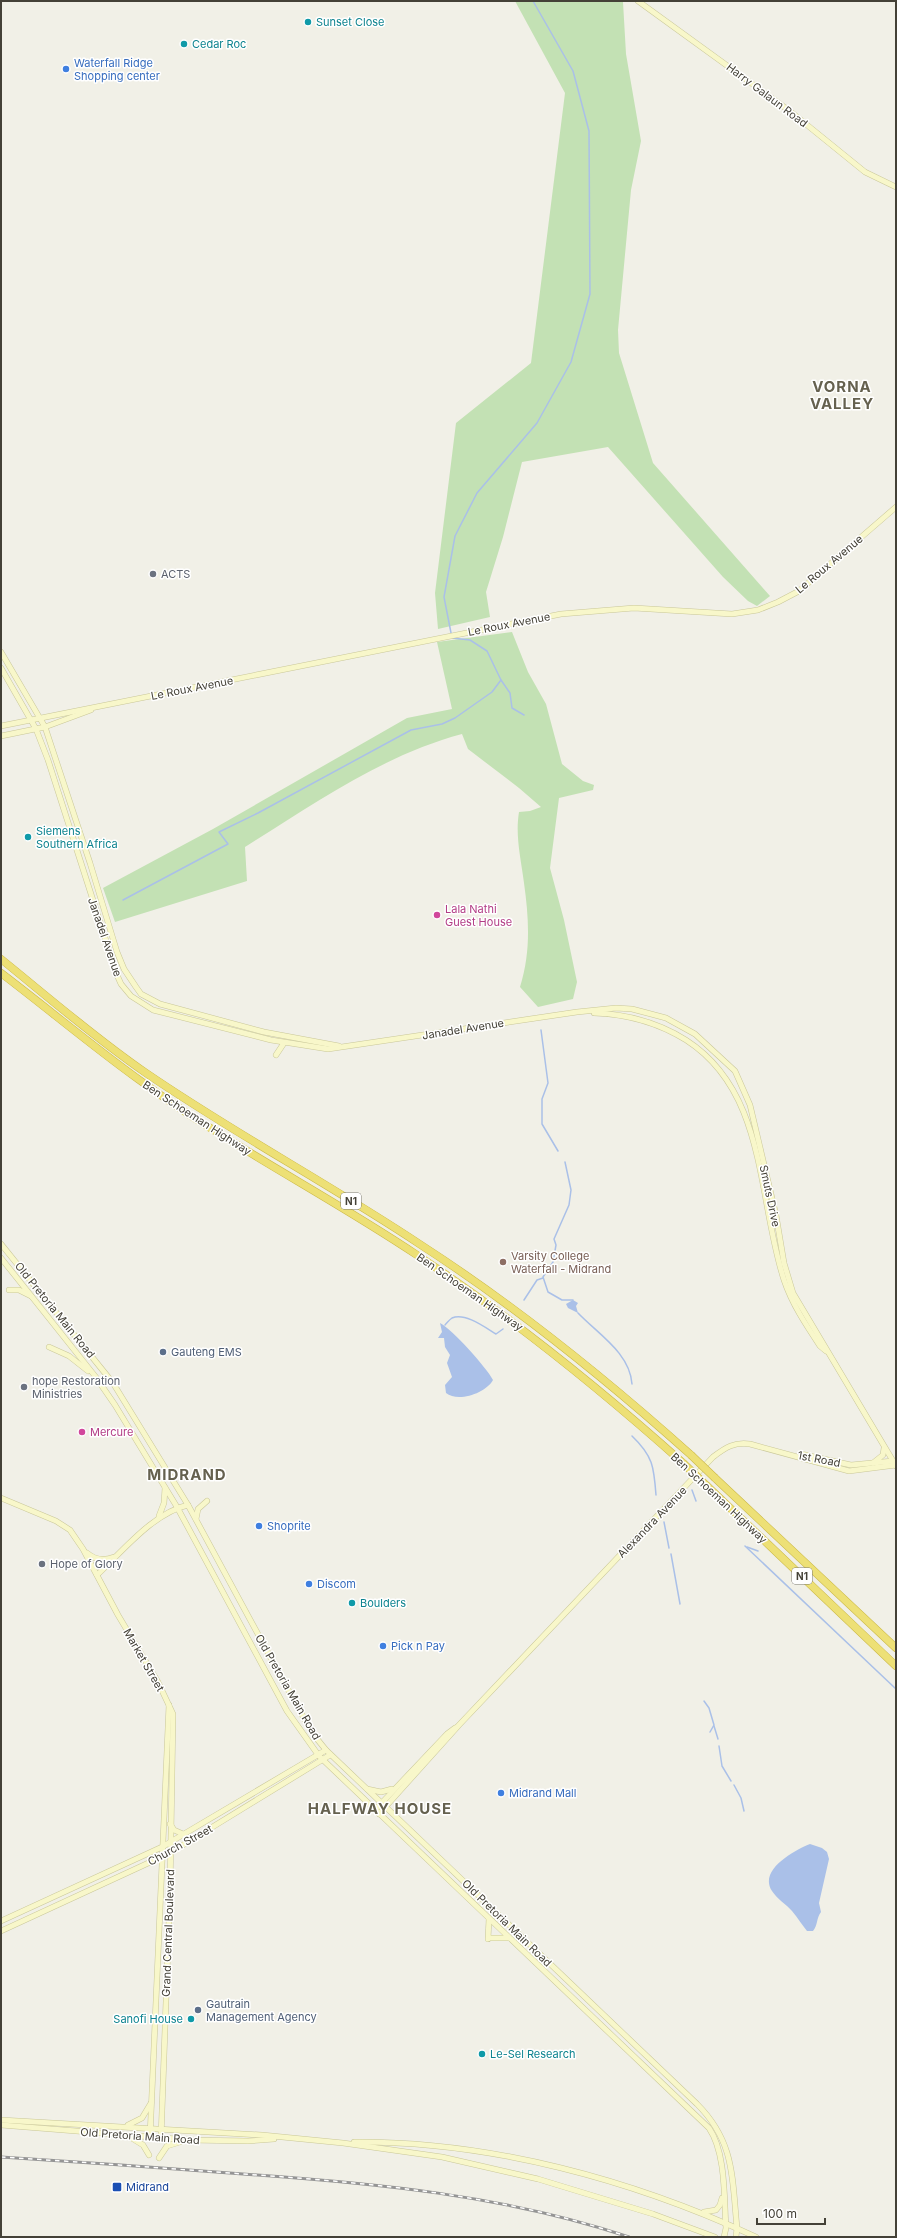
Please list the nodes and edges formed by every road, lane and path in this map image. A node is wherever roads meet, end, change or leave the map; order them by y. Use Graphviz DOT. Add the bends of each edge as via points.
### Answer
graph roads {
  1 [pos="638,1"];
  2 [pos="896,187"];
  3 [pos="896,507"];
  4 [pos="1,652"];
  5 [pos="1,668"];
  6 [pos="94,708"];
  7 [pos="40,718"];
  8 [pos="30,720"];
  9 [pos="1,726"];
  10 [pos="45,727"];
  11 [pos="36,729"];
  12 [pos="1,736"];
  13 [pos="1,959"];
  14 [pos="1,973"];
  15 [pos="577,1012"];
  16 [pos="284,1043"];
  17 [pos="708,1044"];
  18 [pos="348,1047"];
  19 [pos="701,1051"];
  20 [pos="276,1055"];
  21 [pos="1,1244"];
  22 [pos="1,1258"];
  23 [pos="9,1290"];
  24 [pos="36,1301"];
  25 [pos="49,1347"];
  26 [pos="826,1352"];
  27 [pos="95,1376"];
  28 [pos="884,1447"];
  29 [pos="792,1454"];
  30 [pos="870,1464"];
  31 [pos="895,1464"];
  32 [pos="165,1488"];
  33 [pos="1,1498"];
  34 [pos="207,1501"];
  35 [pos="188,1505"];
  36 [pos="177,1507"];
  37 [pos="158,1519"];
  38 [pos="196,1520"];
  39 [pos="83,1549"];
  40 [pos="119,1555"];
  41 [pos="97,1575"];
  42 [pos="896,1648"];
  43 [pos="896,1666"];
  44 [pos="169,1705"];
  45 [pos="459,1725"];
  46 [pos="326,1750"];
  47 [pos="330,1755"];
  48 [pos="321,1758"];
  49 [pos="365,1788"];
  50 [pos="393,1789"];
  51 [pos="383,1805"];
  52 [pos="377,1812"];
  53 [pos="170,1824"];
  54 [pos="182,1834"];
  55 [pos="170,1842"];
  56 [pos="162,1846"];
  57 [pos="170,1853"];
  58 [pos="162,1857"];
  59 [pos="148,1863"];
  60 [pos="161,1875"];
  61 [pos="489,1919"];
  62 [pos="1,1921"];
  63 [pos="1,1931"];
  64 [pos="509,1938"];
  65 [pos="153,2096"];
  66 [pos="1,2120"];
  67 [pos="1,2125"];
  68 [pos="114,2127"];
  69 [pos="151,2128"];
  70 [pos="161,2129"];
  71 [pos="122,2134"];
  72 [pos="150,2137"];
  73 [pos="161,2138"];
  74 [pos="279,2138"];
  75 [pos="189,2140"];
  76 [pos="343,2143"];
  77 [pos="149,2155"];
  78 [pos="159,2158"];
  79 [pos="723,2188"];
  80 [pos="688,2207"];
  81 [pos="726,2224"];
  82 [pos="737,2228"];
  83 [pos="715,2237"];
  84 [pos="724,2237"];
  85 [pos="736,2237"];
  86 [pos="756,2237"];
  1 -- 2 [label="main road, Harry Galaun Road" via="791,112 865,172"];
  3 -- 6 [label="main road, Le Roux Avenue" via="799,591 758,610 732,614 634,608 561,614"];
  4 -- 7 [label="main road, Janadel Avenue"];
  5 -- 8 [label="main road, Janadel Avenue"];
  6 -- 7 [label="main road, Le Roux Avenue"];
  6 -- 10 [label="main road, Le Roux Avenue" via="74,718"];
  7 -- 8 [label="main road, Le Roux Avenue"];
  7 -- 10 [label="main road, Janadel Avenue"];
  8 -- 9 [label="main road, Le Roux Avenue"];
  8 -- 11 [label="main road, Janadel Avenue"];
  10 -- 11 [label="main road, Le Roux Avenue"];
  10 -- 18 [label="main road, Janadel Avenue" via="117,952 130,981 141,994 160,1004 230,1023 302,1040"];
  11 -- 12 [label="main road, Le Roux Avenue"];
  11 -- 16 [label="main road, Janadel Avenue" via="113,965 126,990 141,1004 153,1010"];
  13 -- 42 [label="highway, Ben Schoeman Highway / N1, bridge" via="145,1072 422,1245 561,1346 691,1455"];
  14 -- 43 [label="highway, Ben Schoeman Highway / N1, bridge" via="139,1080 459,1283 555,1354 683,1463"];
  15 -- 17 [label="main road, Janadel Avenue" via="616,1008 654,1014 681,1025"];
  15 -- 18 [label="main road, Janadel Avenue"];
  15 -- 19 [label="main road, Janadel Avenue" via="606,1013 641,1019 674,1032"];
  16 -- 18 [label="main road, Janadel Avenue" via="328,1049"];
  16 -- 20 [label="main road"];
  17 -- 26 [label="main road, Smuts Drive" via="734,1071 745,1091 776,1215 778,1237 788,1280 803,1312 824,1343"];
  19 -- 26 [label="main road, Smuts Drive" via="724,1073 742,1105 754,1142 784,1280 802,1319"];
  21 -- 35 [label="main road, Old Pretoria Main Road" via="113,1383"];
  22 -- 24 [label="main road, Old Pretoria Main Road"];
  23 -- 24 [label="main road" via="21,1291"];
  24 -- 27 [label="main road, Old Pretoria Main Road"];
  25 -- 27 [label="main road" via="69,1356"];
  26 -- 28 [label="main road, Smuts Drive"];
  27 -- 32 [label="main road, Old Pretoria Main Road" via="142,1446"];
  28 -- 30 [label="main road" via="879,1460"];
  28 -- 31 [label="main road, Smuts Drive"];
  29 -- 30 [label="main road, 1st Road" via="846,1465"];
  29 -- 31 [label="main road, Alexandra Avenue" via="849,1470"];
  29 -- 45 [label="main road, Alexandra Avenue" via="744,1443 726,1447 713,1457"];
  30 -- 31 [label="main road"];
  32 -- 36 [label="main road, Old Pretoria Main Road"];
  32 -- 37 [label="main road" via="164,1503"];
  33 -- 39 [label="main road, Market Street" via="62,1524 70,1530"];
  34 -- 38 [label="main road" via="198,1509"];
  35 -- 36 [label="main road"];
  35 -- 38 [label="main road, Old Pretoria Main Road"];
  36 -- 37 [label="main road"];
  36 -- 48 [label="main road, Old Pretoria Main Road" via="284,1704"];
  37 -- 40 [label="main road"];
  38 -- 46 [label="main road, Old Pretoria Main Road" via="294,1701 313,1734"];
  39 -- 40 [label="main road" via="101,1560"];
  39 -- 41 [label="main road, Market Street"];
  40 -- 41 [label="main road"];
  41 -- 44 [label="main road, Market Street"];
  44 -- 53 [label="main road, Grand Central Boulevard" via="174,1719"];
  44 -- 56 [label="main road, Grand Central Boulevard"];
  45 -- 50 [label="main road, Alexandra Avenue"];
  45 -- 51 [label="main road, Alexandra Avenue"];
  46 -- 47 [label="main road, Old Pretoria Main Road"];
  46 -- 48 [label="main road, Church Street"];
  47 -- 48 [label="main road, Church Street"];
  47 -- 49 [label="main road, Old Pretoria Main Road"];
  48 -- 52 [label="main road, Old Pretoria Main Road"];
  48 -- 54 [label="main road, Church Street"];
  48 -- 57 [label="main road, Church Street"];
  49 -- 50 [label="main road" via="381,1792"];
  49 -- 51 [label="main road, Old Pretoria Main Road"];
  50 -- 51 [label="main road, Alexandra Avenue"];
  51 -- 52 [label="main road, Alexandra Avenue"];
  51 -- 82 [label="main road, Old Pretoria Main Road" via="710,2118 720,2132 727,2151"];
  52 -- 61 [label="main road, Old Pretoria Main Road"];
  53 -- 54 [label="main road"];
  53 -- 55 [label="main road, Grand Central Boulevard"];
  54 -- 55 [label="main road, Church Street"];
  55 -- 56 [label="main road, Church Street"];
  55 -- 57 [label="main road, Grand Central Boulevard"];
  56 -- 58 [label="main road, Grand Central Boulevard"];
  56 -- 62 [label="main road, Church Street"];
  57 -- 58 [label="main road, Church Street"];
  57 -- 70 [label="main road, Grand Central Boulevard"];
  58 -- 59 [label="main road, Church Street"];
  58 -- 60 [label="main road, Grand Central Boulevard"];
  59 -- 60 [label="main road" via="157,1866"];
  59 -- 63 [label="main road, Church Street"];
  60 -- 65 [label="main road, Grand Central Boulevard"];
  61 -- 64 [label="main road, Old Pretoria Main Road"];
  61 -- 64 [label="main road" via="489,1938"];
  64 -- 79 [label="main road, Old Pretoria Main Road" via="705,2124 712,2133 717,2147"];
  65 -- 68 [label="main road" via="146,2113 138,2122"];
  65 -- 69 [label="main road, Grand Central Boulevard"];
  66 -- 68 [label="main road, Old Pretoria Main Road"];
  67 -- 71 [label="main road, Old Pretoria Main Road"];
  68 -- 69 [label="main road, Old Pretoria Main Road"];
  69 -- 70 [label="main road, Old Pretoria Main Road"];
  69 -- 72 [label="main road, Grand Central Boulevard"];
  70 -- 73 [label="main road, Grand Central Boulevard"];
  70 -- 74 [label="main road, Old Pretoria Main Road"];
  71 -- 72 [label="main road, Old Pretoria Main Road"];
  71 -- 77 [label="main road" via="136,2139"];
  72 -- 73 [label="main road, Old Pretoria Main Road"];
  73 -- 75 [label="main road, Old Pretoria Main Road"];
  74 -- 75 [label="main road, Old Pretoria Main Road" via="248,2141"];
  74 -- 76 [label="main road, Old Pretoria Main Road"];
  75 -- 78 [label="main road" via="169,2145"];
  76 -- 80 [label="main road, Old Pretoria Main Road" via="368,2142 432,2147 500,2156 600,2178"];
  76 -- 83 [label="main road, Old Pretoria Main Road" via="442,2157 515,2172 634,2208"];
  79 -- 80 [label="main road" via="721,2203 716,2210 708,2212"];
  79 -- 81 [label="main road, Old Pretoria Main Road"];
  80 -- 81 [label="main road, Old Pretoria Main Road"];
  81 -- 82 [label="main road, Old Pretoria Main Road"];
  81 -- 84 [label="main road, Old Pretoria Main Road"];
  82 -- 85 [label="main road, Old Pretoria Main Road"];
  82 -- 86 [label="main road, Old Pretoria Main Road"];
}
